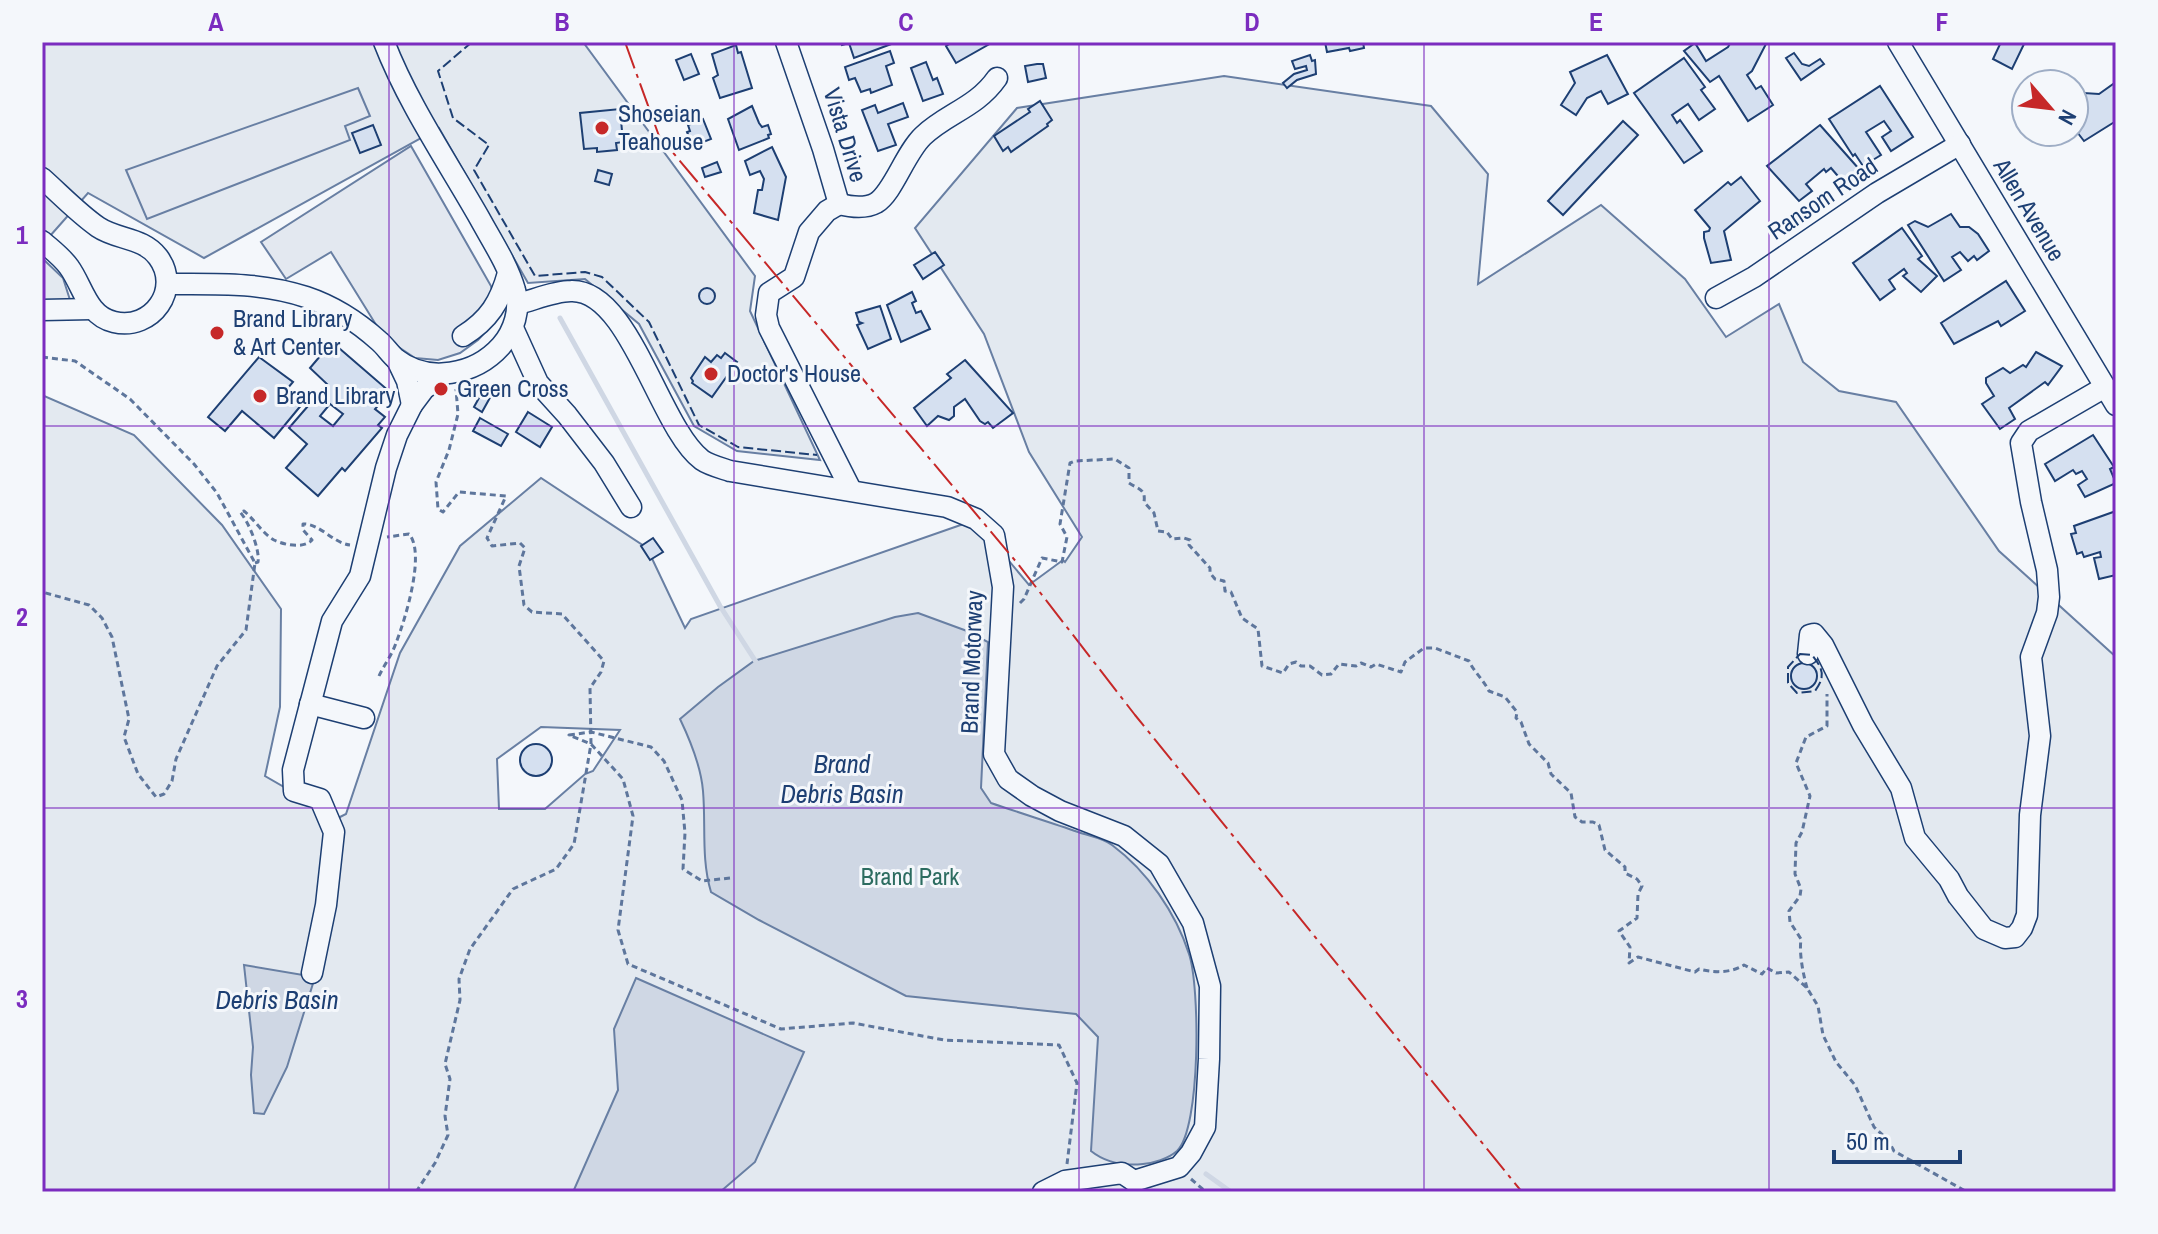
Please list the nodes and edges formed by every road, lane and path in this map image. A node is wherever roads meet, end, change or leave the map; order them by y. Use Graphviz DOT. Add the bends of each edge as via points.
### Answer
graph roads {
  1 [pos="384,42"];
  2 [pos="786,42"];
  3 [pos="1898,42"];
  4 [pos="997,78"];
  5 [pos="1960,144"];
  6 [pos="42,178"];
  7 [pos="839,204"];
  8 [pos="42,241"];
  9 [pos="508,273"];
  10 [pos="168,284"];
  11 [pos="1716,298"];
  12 [pos="518,304"];
  13 [pos="92,309"];
  14 [pos="42,310"];
  15 [pos="513,328"];
  16 [pos="463,336"];
  17 [pos="42,357"];
  18 [pos="397,360"];
  19 [pos="449,374"];
  20 [pos="2105,387"];
  21 [pos="412,405"];
  22 [pos="2116,405"];
  23 [pos="851,490"];
  24 [pos="631,507"];
  25 [pos="370,535"];
  26 [pos="255,563"];
  27 [pos="42,592"];
  28 [pos="1001,607"];
  29 [pos="1808,654"];
  30 [pos="379,676"];
  31 [pos="1826,691"];
  32 [pos="310,704"];
  33 [pos="364,718"];
  34 [pos="591,732"];
  35 [pos="591,744"];
  36 [pos="730,878"];
  37 [pos="312,973"];
  38 [pos="1807,988"];
  39 [pos="1065,1181"];
  40 [pos="1134,1187"];
  41 [pos="416,1192"];
  42 [pos="1043,1192"];
  43 [pos="1967,1192"];
  1 -- 9 [label="street"];
  2 -- 7 [label="street, Vista Drive"];
  3 -- 5 [label="street, Allen Avenue"];
  4 -- 7 [label="street" via="974,103 922,137 883,198 861,207"];
  5 -- 11 [label="street, Ransom Road"];
  5 -- 20 [label="street, Allen Avenue"];
  6 -- 10 [label="street" via="99,227 156,254"];
  7 -- 23 [label="street, Vista Drive" via="809,232 794,277 769,293 766,315"];
  8 -- 13 [label="street" via="66,262"];
  9 -- 12 [label="street"];
  9 -- 16 [label="street" via="491,313"];
  10 -- 13 [label="street" via="154,313 135,323 103,319"];
  10 -- 18 [label="street" via="243,284 307,298 363,328"];
  12 -- 15 [label="street"];
  12 -- 23 [label="street, Brand Motorway" via="572,291 594,297 620,323 683,440 703,460 730,471"];
  13 -- 14 [label="street"];
  15 -- 19 [label="street" via="500,348 472,368"];
  15 -- 24 [label="street" via="538,383 604,463"];
  17 -- 26 [label="path" via="75,361 130,399 217,493"];
  18 -- 19 [label="street" via="418,370"];
  18 -- 21 [label="street"];
  19 -- 21 [label="street" via="424,389"];
  19 -- 34 [label="path" via="458,414 436,482 438,509 443,512 459,492 506,496 487,538 492,546 520,543 525,548 519,566 524,605 532,612 562,614 604,661 590,688"];
  20 -- 22 [label="street, Allen Avenue"];
  20 -- 29 [label="street" via="2029,431 2021,443 2049,597 2031,657 2040,736 2030,815 2027,915 2015,937 1984,929 1915,838 1901,788 1814,634 1808,639"];
  21 -- 25 [label="street" via="386,468"];
  23 -- 28 [label="street, Brand Motorway" via="947,507 976,519 994,535"];
  25 -- 26 [label="path" via="348,546 303,524 312,540 303,547 276,541 240,512 259,553"];
  25 -- 30 [label="path" via="406,534 415,543 409,601 396,645"];
  25 -- 32 [label="street" via="360,576 332,621"];
  26 -- 27 [label="path" via="246,630 217,666 176,759 172,781 156,797 138,774 124,737 129,719 112,637 102,618 89,605"];
  28 -- 38 [label="path" via="1014,608 1024,599 1042,558 1062,562 1067,537 1060,524 1070,463 1115,459 1129,468 1129,483 1142,489 1158,531 1190,540 1210,573 1224,581 1242,618 1258,629 1265,669 1283,673 1296,662 1322,675 1331,674 1339,664 1361,663 1401,672 1412,654 1424,648 1469,661 1489,691 1505,697 1517,712 1529,744 1571,793 1575,817 1599,825 1605,850 1642,886 1637,918 1619,931 1630,947 1629,963 1638,957 1695,972 1744,965 1762,974 1767,968 1789,972"];
  28 -- 40 [label="street, Brand Motorway" via="994,754 1008,779 1032,796 1124,836 1159,864 1193,923 1210,986 1205,1127 1179,1167"];
  31 -- 38 [label="path" via="1827,726 1806,737 1796,763 1810,796 1796,843 1800,896 1789,911 1801,939 1798,955"];
  32 -- 33 [label="street"];
  32 -- 37 [label="street" via="293,770 294,791 320,799 334,832"];
  34 -- 35 [label="path"];
  34 -- 35 [label="path" via="569,735"];
  34 -- 36 [label="path" via="651,747 664,761 682,800 683,869 702,881"];
  35 -- 39 [label="path" via="623,779 633,816 618,930 628,964 781,1029 853,1023 944,1040 1059,1045 1077,1083"];
  35 -- 41 [label="path" via="574,844 556,869 513,889 470,949 459,979 460,1000 445,1064 450,1079 448,1135"];
  38 -- 43 [label="path" via="1836,1062 1855,1085 1874,1127 1894,1151"];
  39 -- 40 [label="street, Brand Motorway" via="1122,1173"];
  39 -- 42 [label="street, Brand Motorway"];
}
